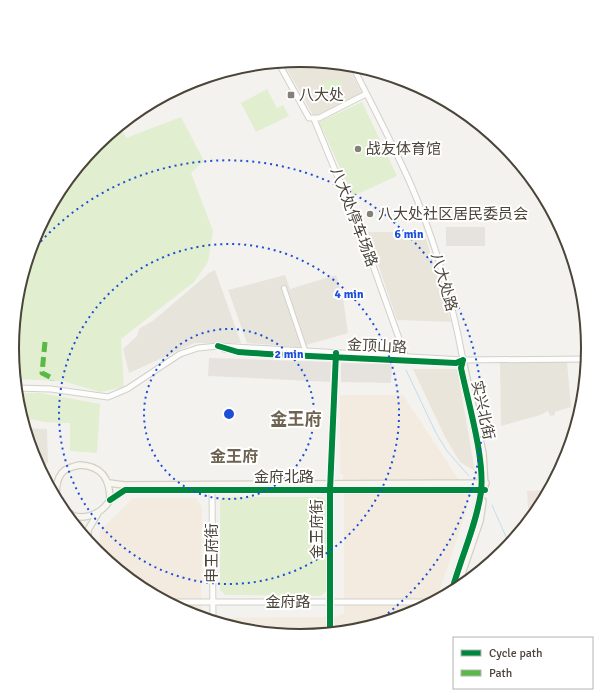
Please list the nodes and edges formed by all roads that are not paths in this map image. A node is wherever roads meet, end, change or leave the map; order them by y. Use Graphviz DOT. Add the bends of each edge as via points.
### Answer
graph roads {
  1 [pos="281,68"];
  2 [pos="355,72"];
  3 [pos="366,94"];
  4 [pos="314,119"];
  5 [pos="284,288"];
  6 [pos="306,353"];
  7 [pos="336,355"];
  8 [pos="407,358"];
  9 [pos="581,359"];
  10 [pos="463,360"];
  11 [pos="22,388"];
  12 [pos="109,483"];
  13 [pos="483,483"];
  14 [pos="56,487"];
  15 [pos="212,487"];
  16 [pos="330,487"];
  17 [pos="483,490"];
  18 [pos="110,500"];
  19 [pos="98,513"];
  20 [pos="73,514"];
  21 [pos="88,533"];
  22 [pos="459,581"];
  23 [pos="454,585"];
  24 [pos="178,602"];
  25 [pos="213,602"];
  26 [pos="330,602"];
  27 [pos="423,602"];
  28 [pos="213,616"];
  29 [pos="330,628"];
  1 -- 4 [label="street, 八大处停车场路" via="305,115"];
  2 -- 3 [label="street, 八大处路"];
  3 -- 4 [label="street"];
  3 -- 10 [label="street, 八大处路" via="404,169 434,245"];
  4 -- 8 [label="street, 八大处停车场路"];
  5 -- 6 [label="street"];
  6 -- 7 [label="street, 金顶山路"];
  6 -- 11 [label="street, 金顶山路" via="218,346 198,348 180,354 126,389 108,397 51,389"];
  7 -- 8 [label="street, 金顶山路"];
  7 -- 16 [label="street, 金王府街"];
  8 -- 10 [label="street, 金顶山路"];
  9 -- 10 [label="street"];
  10 -- 13 [label="main road, 实兴北街" via="461,368"];
  12 -- 14 [label="main road" via="98,469 80,465 65,470"];
  12 -- 15 [label="main road, 金府北路"];
  12 -- 18 [label="main road"];
  13 -- 16 [label="main road, 金府北路"];
  13 -- 17 [label="main road, 实兴北街"];
  15 -- 16 [label="main road, 金府北路"];
  15 -- 18 [label="main road, 金府北路" via="125,490"];
  15 -- 25 [label="street, 申王府街"];
  16 -- 17 [label="main road, 金府北路"];
  16 -- 26 [label="street, 金王府街"];
  17 -- 22 [label="main road, 实兴北街" via="480,521"];
  17 -- 23 [label="main road, 实兴北街" via="476,520"];
  18 -- 19 [label="main road"];
  19 -- 20 [label="main road" via="89,517"];
  19 -- 21 [label="main road"];
  24 -- 25 [label="street, 金府路"];
  25 -- 26 [label="street, 金府路"];
  25 -- 28 [label="street, 申王府街"];
  26 -- 27 [label="street, 金府路"];
  26 -- 29 [label="street, 金王府街"];
}
